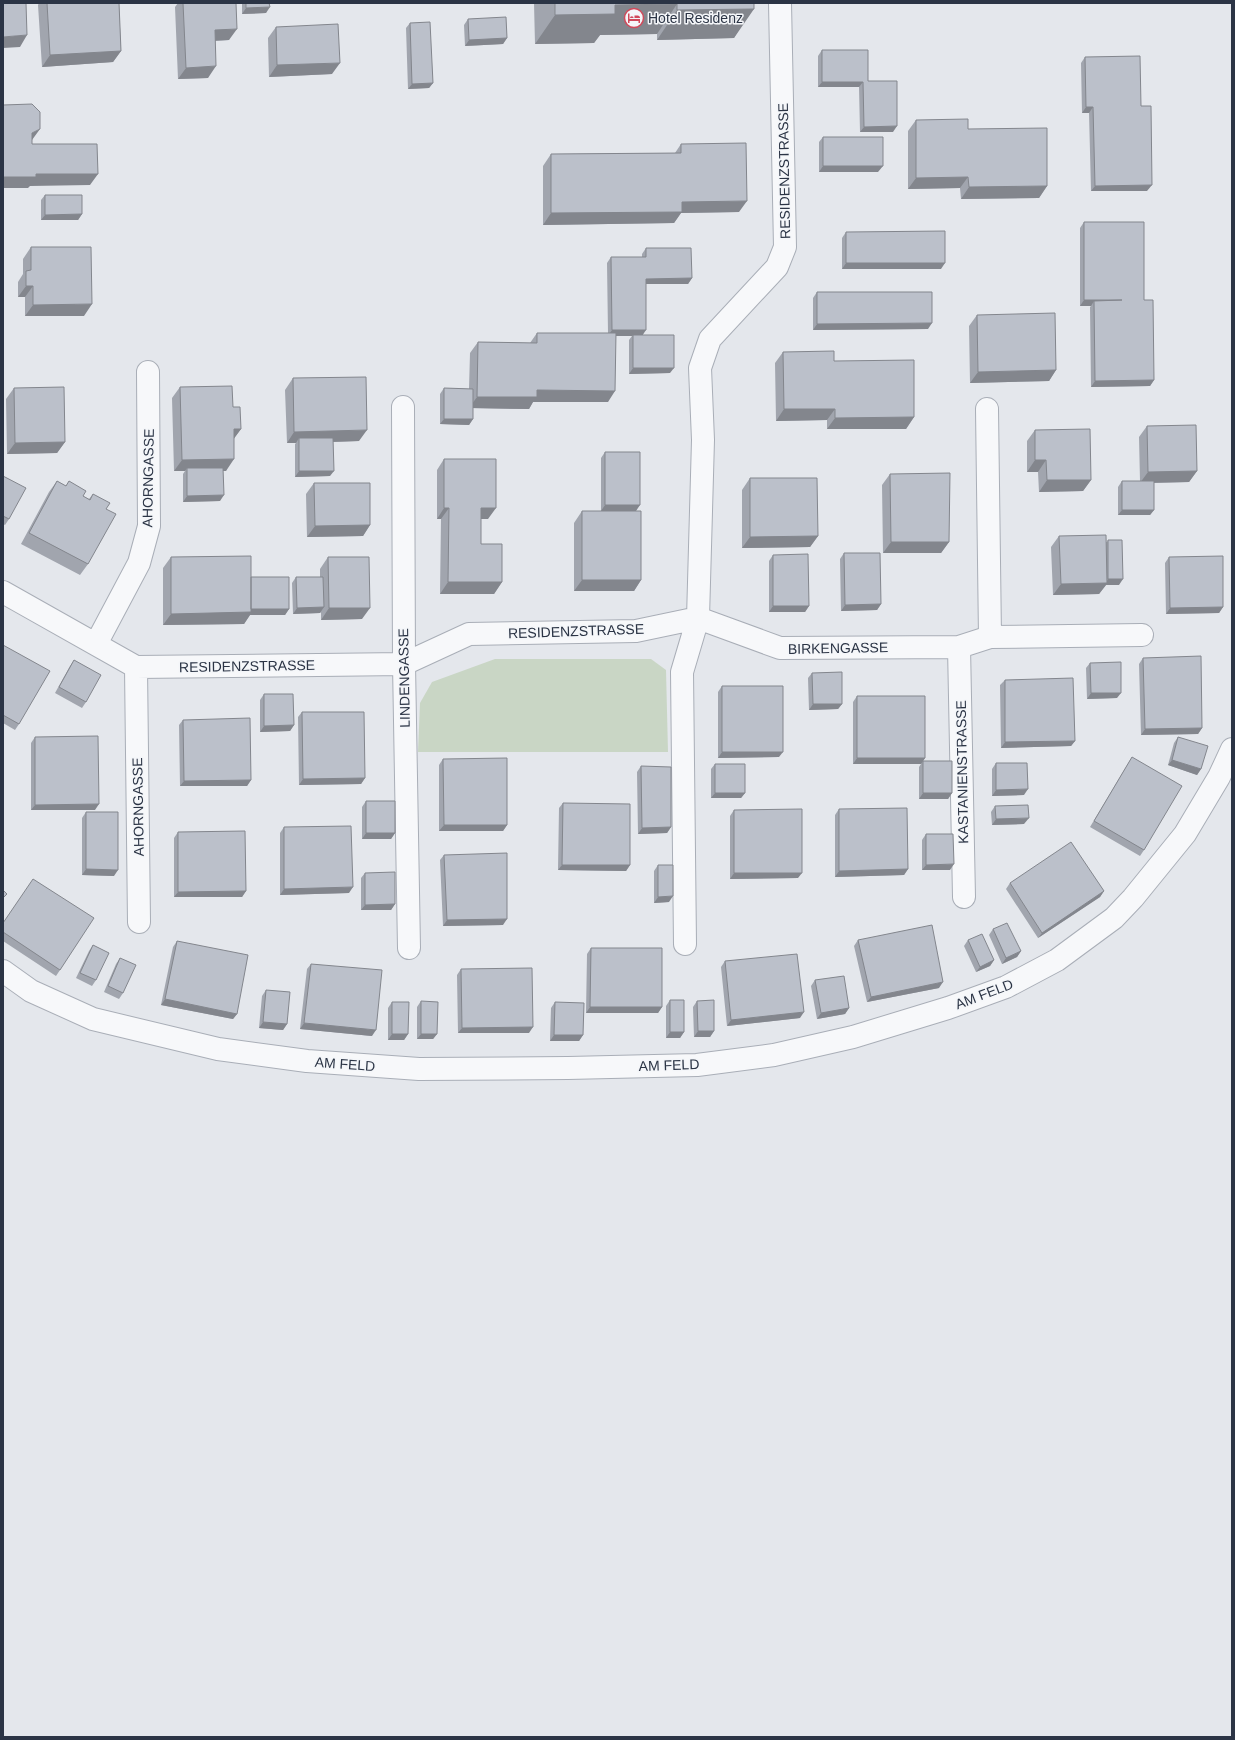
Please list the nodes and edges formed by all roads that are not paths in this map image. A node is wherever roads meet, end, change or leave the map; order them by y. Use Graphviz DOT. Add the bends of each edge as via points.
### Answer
graph roads {
  1 [pos="780,3"];
  2 [pos="148,372"];
  3 [pos="403,407"];
  4 [pos="987,409"];
  5 [pos="3,592"];
  6 [pos="698,618"];
  7 [pos="1142,635"];
  8 [pos="990,637"];
  9 [pos="96,644"];
  10 [pos="959,647"];
  11 [pos="404,664"];
  12 [pos="136,667"];
  13 [pos="1232,749"];
  14 [pos="964,897"];
  15 [pos="139,922"];
  16 [pos="686,944"];
  17 [pos="409,948"];
  18 [pos="3,971"];
  1 -- 6 [label="street, RESIDENZSTRASSE" via="785,247 777,267 710,339 700,368 703,440"];
  2 -- 9 [label="street, AHORNGASSE" via="149,526 139,563"];
  3 -- 11 [label="street, LINDENGASSE"];
  4 -- 8 [label="street"];
  5 -- 9 [label="street"];
  6 -- 10 [label="street, BIRKENGASSE" via="780,648"];
  6 -- 11 [label="street, RESIDENZSTRASSE" via="636,631 469,634"];
  6 -- 16 [label="street" via="682,672"];
  7 -- 8 [label="street, BIRKENGASSE"];
  8 -- 10 [label="street, BIRKENGASSE"];
  9 -- 12 [label="street"];
  10 -- 14 [label="street, KASTANIENSTRASSE"];
  11 -- 12 [label="street, RESIDENZSTRASSE"];
  11 -- 17 [label="street, LINDENGASSE"];
  12 -- 15 [label="street, AHORNGASSE"];
  13 -- 18 [label="street, AM FELD" via="1219,777 1185,834 1133,898 1114,918 1057,960 1006,987 948,1008 853,1037 774,1055 697,1065 568,1068 419,1069 307,1061 218,1049 93,1019 31,991"];
}
